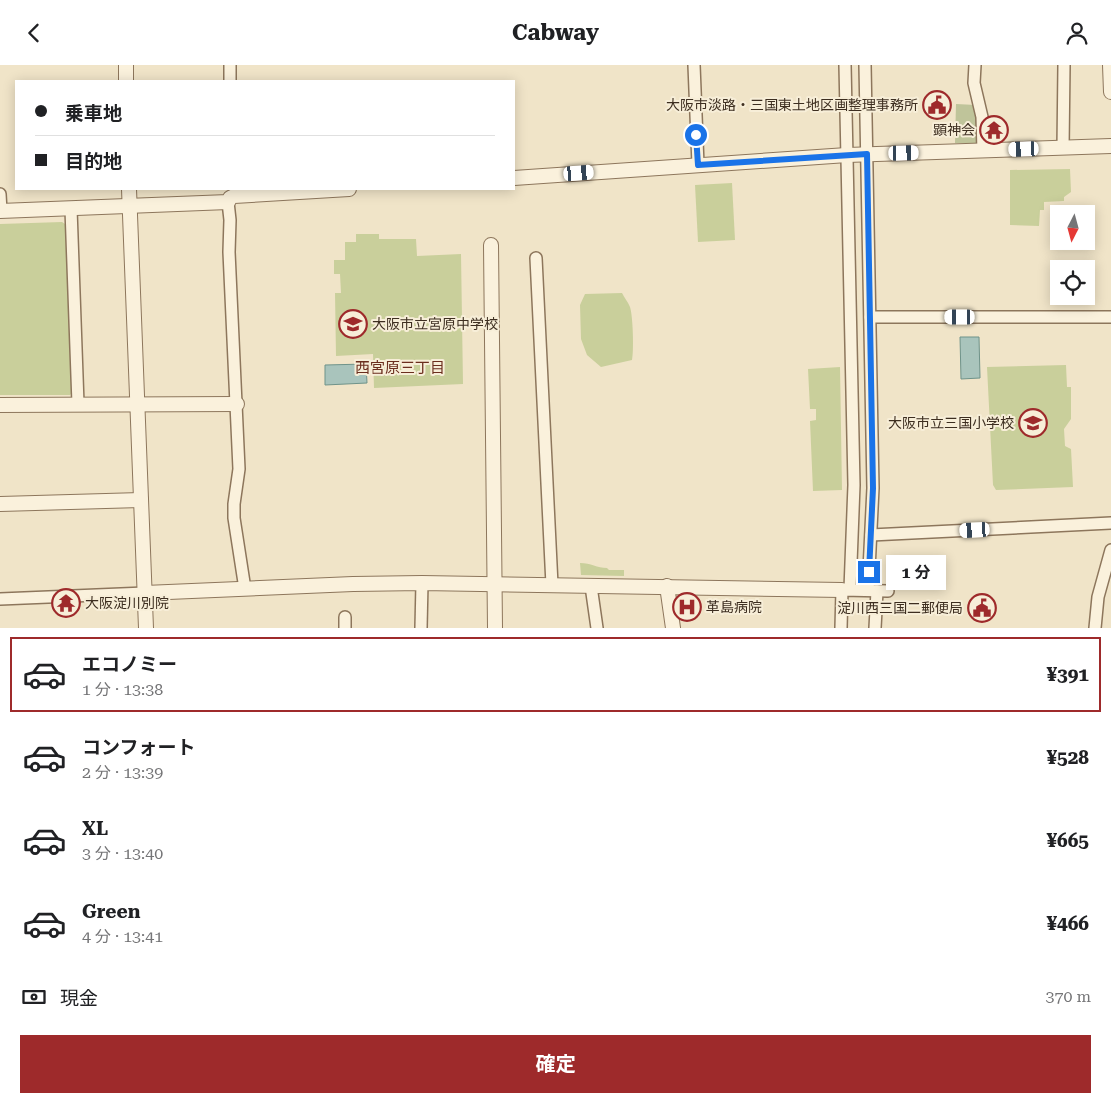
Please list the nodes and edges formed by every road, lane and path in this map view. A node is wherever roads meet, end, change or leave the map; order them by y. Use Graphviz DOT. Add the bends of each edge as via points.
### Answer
graph roads {
  1 [pos="126,65"];
  2 [pos="230,65"];
  3 [pos="694,65"];
  4 [pos="845,65"];
  5 [pos="865,65"];
  6 [pos="975,65"];
  7 [pos="1064,65"];
  8 [pos="1110,65"];
  9 [pos="126,80"];
  10 [pos="230,80"];
  11 [pos="1111,92"];
  12 [pos="1111,146"];
  13 [pos="1063,148"];
  14 [pos="983,151"];
  15 [pos="867,154"];
  16 [pos="847,155"];
  17 [pos="698,165"];
  18 [pos="515,178"];
  19 [pos="130,190"];
  20 [pos="330,190"];
  21 [pos="0,194"];
  22 [pos="232,195"];
  23 [pos="130,206"];
  24 [pos="71,209"];
  25 [pos="0,211"];
  26 [pos="491,245"];
  27 [pos="536,258"];
  28 [pos="851,315"];
  29 [pos="870,315"];
  30 [pos="1111,317"];
  31 [pos="78,404"];
  32 [pos="138,404"];
  33 [pos="237,404"];
  34 [pos="0,405"];
  35 [pos="853,440"];
  36 [pos="872,440"];
  37 [pos="141,500"];
  38 [pos="0,504"];
  39 [pos="1111,523"];
  40 [pos="853,533"];
  41 [pos="871,534"];
  42 [pos="1111,551"];
  43 [pos="422,583"];
  44 [pos="496,584"];
  45 [pos="552,585"];
  46 [pos="591,586"];
  47 [pos="667,586"];
  48 [pos="245,589"];
  49 [pos="846,589"];
  50 [pos="878,591"];
  51 [pos="145,593"];
  52 [pos="0,599"];
  53 [pos="146,628"];
  54 [pos="421,628"];
  55 [pos="494,628"];
  56 [pos="597,628"];
  57 [pos="674,628"];
  58 [pos="841,628"];
  59 [pos="875,628"];
  60 [pos="1095,628"];
  1 -- 9 [label="street"];
  2 -- 10 [label="street"];
  3 -- 17 [label="street"];
  4 -- 16 [label="street"];
  5 -- 15 [label="street"];
  6 -- 14 [label="street" via="974,83 982,117"];
  7 -- 13 [label="street"];
  8 -- 11 [label="street"];
  12 -- 13 [label="street"];
  13 -- 14 [label="street"];
  14 -- 15 [label="street"];
  15 -- 16 [label="street"];
  15 -- 29 [label="street"];
  16 -- 17 [label="street"];
  16 -- 28 [label="street"];
  17 -- 18 [label="street"];
  19 -- 23 [label="street"];
  20 -- 22 [label="street"];
  21 -- 25 [label="street"];
  22 -- 23 [label="street"];
  22 -- 33 [label="street" via="229,252"];
  23 -- 24 [label="street"];
  23 -- 32 [label="street"];
  24 -- 25 [label="street"];
  24 -- 31 [label="street"];
  26 -- 44 [label="street"];
  27 -- 45 [label="street"];
  28 -- 29 [label="street"];
  28 -- 35 [label="street"];
  29 -- 30 [label="street"];
  29 -- 36 [label="street"];
  31 -- 32 [label="street"];
  31 -- 34 [label="street"];
  32 -- 33 [label="street"];
  32 -- 37 [label="street"];
  33 -- 48 [label="street" via="239,469 234,518"];
  35 -- 36 [label="street" via="859,445"];
  35 -- 40 [label="street"];
  36 -- 41 [label="street"];
  37 -- 38 [label="street"];
  37 -- 51 [label="street"];
  39 -- 41 [label="street"];
  40 -- 41 [label="street"];
  40 -- 49 [label="street"];
  41 -- 50 [label="street"];
  42 -- 60 [label="street" via="1098,597"];
  43 -- 44 [label="street"];
  43 -- 48 [label="street"];
  43 -- 54 [label="street"];
  44 -- 45 [label="street"];
  44 -- 55 [label="street"];
  45 -- 46 [label="street"];
  46 -- 47 [label="street"];
  46 -- 56 [label="street"];
  47 -- 49 [label="street"];
  47 -- 57 [label="street"];
  48 -- 51 [label="street"];
  49 -- 50 [label="street"];
  49 -- 58 [label="street"];
  50 -- 59 [label="street"];
  51 -- 52 [label="street"];
  51 -- 53 [label="street"];
}
